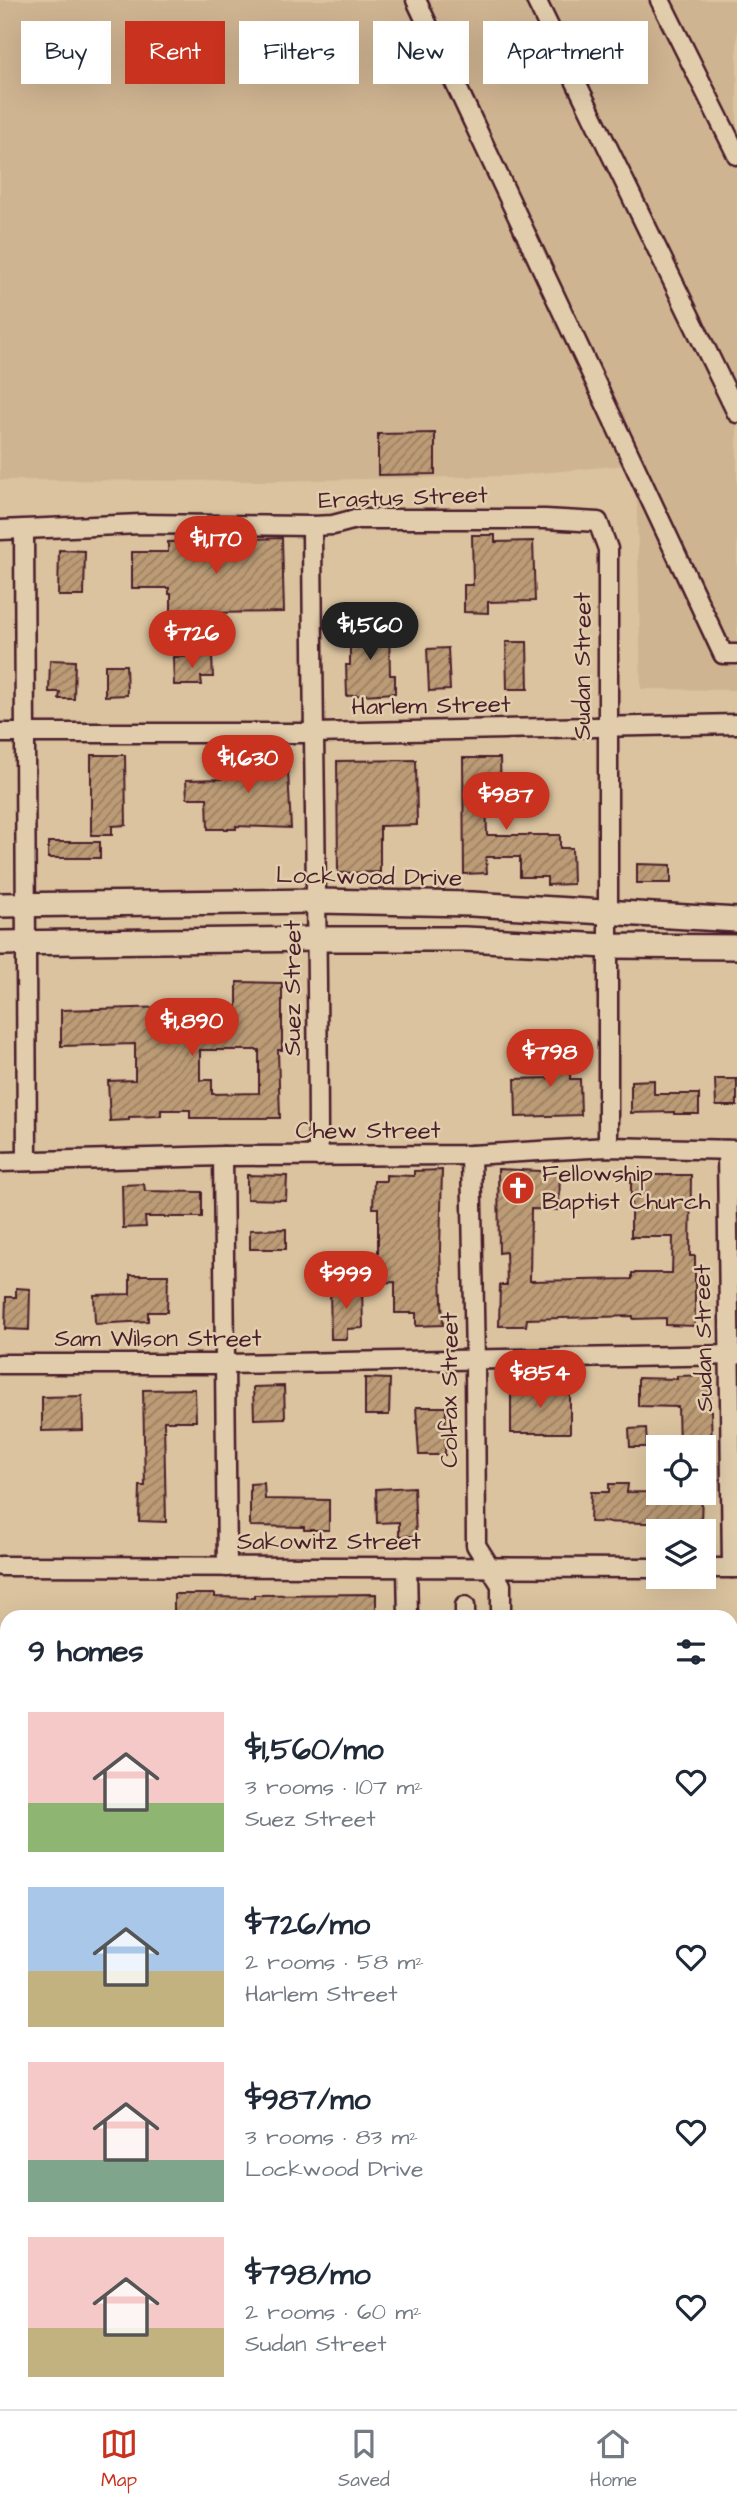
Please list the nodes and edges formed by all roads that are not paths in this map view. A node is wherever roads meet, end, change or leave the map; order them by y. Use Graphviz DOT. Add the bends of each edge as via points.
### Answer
graph roads {
  1 [pos="416,0"];
  2 [pos="536,0"];
  3 [pos="660,0"];
  4 [pos="737,155"];
  5 [pos="737,413"];
  6 [pos="598,522"];
  7 [pos="312,526"];
  8 [pos="0,530"];
  9 [pos="24,530"];
  10 [pos="737,654"];
  11 [pos="737,724"];
  12 [pos="607,727"];
  13 [pos="23,732"];
  14 [pos="0,733"];
  15 [pos="313,733"];
  16 [pos="317,901"];
  17 [pos="0,905"];
  18 [pos="26,905"];
  19 [pos="610,912"];
  20 [pos="737,920"];
  21 [pos="318,939"];
  22 [pos="0,943"];
  23 [pos="24,943"];
  24 [pos="608,946"];
  25 [pos="737,947"];
  26 [pos="608,1147"];
  27 [pos="732,1150"];
  28 [pos="471,1155"];
  29 [pos="223,1156"];
  30 [pos="318,1156"];
  31 [pos="27,1161"];
  32 [pos="0,1162"];
  33 [pos="732,1355"];
  34 [pos="475,1361"];
  35 [pos="0,1364"];
  36 [pos="226,1364"];
  37 [pos="0,1566"];
  38 [pos="227,1567"];
  39 [pos="407,1567"];
  40 [pos="490,1567"];
  41 [pos="646,1568"];
  42 [pos="716,1568"];
  43 [pos="734,1568"];
  44 [pos="408,1610"];
  45 [pos="501,1610"];
  1 -- 10 [label="street" via="723,654"];
  2 -- 5 [label="street"];
  3 -- 4 [label="street"];
  6 -- 7 [label="street, Erastus Street" via="356,519"];
  6 -- 12 [label="street, Sudan Street" via="608,549"];
  7 -- 9 [label="street, Erastus Street" via="141,524"];
  7 -- 15 [label="street, Suez Street"];
  8 -- 9 [label="street, Erastus Street"];
  9 -- 13 [label="street"];
  11 -- 12 [label="street, Harlem Street"];
  12 -- 15 [label="street, Harlem Street"];
  12 -- 19 [label="street, Sudan Street"];
  13 -- 14 [label="street, Harlem Street"];
  13 -- 15 [label="street, Harlem Street"];
  13 -- 18 [label="street"];
  15 -- 16 [label="street, Suez Street"];
  16 -- 18 [label="main road, Lockwood Drive"];
  16 -- 19 [label="main road, Lockwood Drive"];
  16 -- 21 [label="street, Suez Street"];
  17 -- 18 [label="main road, Lockwood Drive"];
  18 -- 23 [label="street"];
  19 -- 20 [label="main road, Lockwood Drive"];
  19 -- 24 [label="street, Sudan Street"];
  21 -- 23 [label="main road"];
  21 -- 24 [label="main road" via="464,939"];
  21 -- 30 [label="street, Suez Street"];
  22 -- 23 [label="main road"];
  23 -- 31 [label="street"];
  24 -- 25 [label="main road"];
  24 -- 26 [label="street, Sudan Street"];
  26 -- 27 [label="street, Chew Street"];
  26 -- 28 [label="street, Chew Street"];
  27 -- 33 [label="street, Sudan Street"];
  28 -- 30 [label="street, Chew Street"];
  28 -- 34 [label="street, Colfax Street"];
  29 -- 30 [label="street, Chew Street"];
  29 -- 31 [label="street, Chew Street"];
  29 -- 36 [label="street"];
  31 -- 32 [label="street, Chew Street"];
  33 -- 34 [label="street, Sam Wilson Street"];
  33 -- 43 [label="street, Sudan Street"];
  34 -- 36 [label="street, Sam Wilson Street"];
  34 -- 40 [label="street, Colfax Street" via="475,1545"];
  35 -- 36 [label="street, Sam Wilson Street"];
  36 -- 38 [label="street"];
  37 -- 38 [label="street, Sakowitz Street"];
  38 -- 39 [label="street, Sakowitz Street"];
  39 -- 40 [label="street, Sakowitz Street"];
  39 -- 44 [label="street"];
  40 -- 41 [label="street, Sakowitz Street"];
  40 -- 45 [label="street, Colfax Street" via="501,1585"];
  42 -- 43 [label="street"];
}
